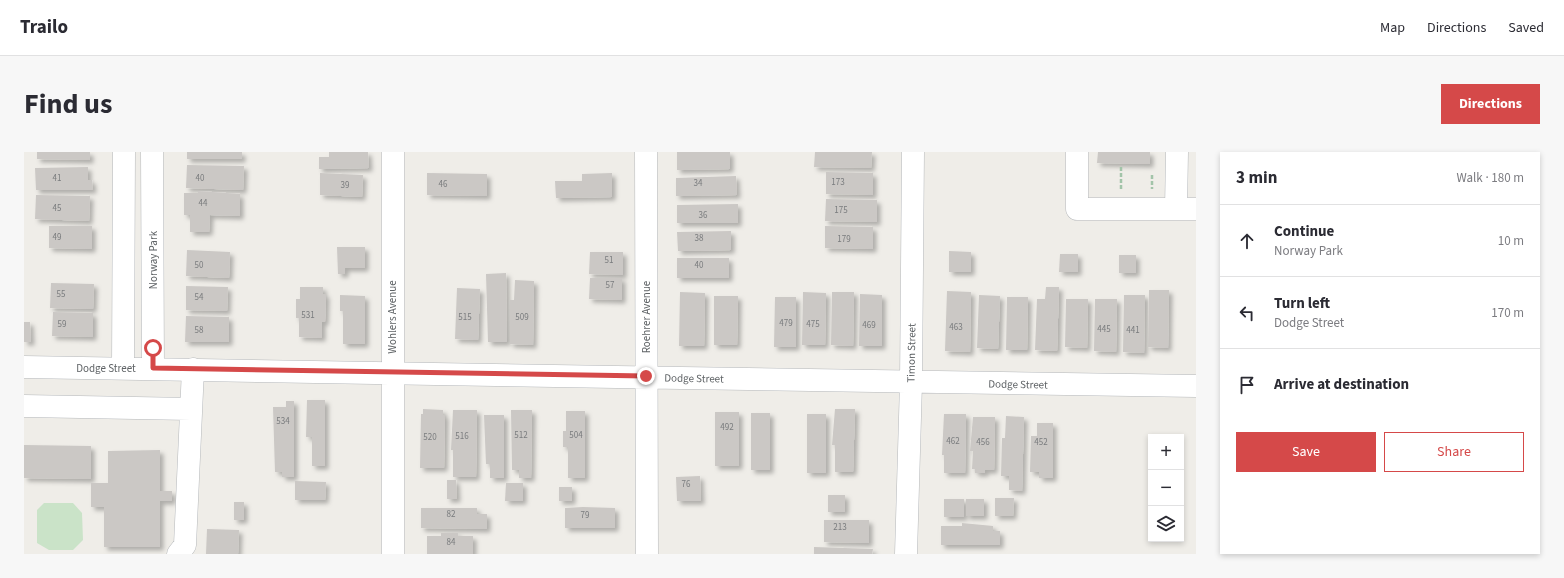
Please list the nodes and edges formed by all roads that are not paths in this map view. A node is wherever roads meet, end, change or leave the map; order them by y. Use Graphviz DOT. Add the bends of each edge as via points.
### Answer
graph roads {
  1 [pos="124,152"];
  2 [pos="152,152"];
  3 [pos="393,152"];
  4 [pos="646,152"];
  5 [pos="913,152"];
  6 [pos="1077,152"];
  7 [pos="1177,152"];
  8 [pos="1186,209"];
  9 [pos="24,367"];
  10 [pos="123,368"];
  11 [pos="153,368"];
  12 [pos="193,369"];
  13 [pos="392,372"];
  14 [pos="646,376"];
  15 [pos="911,383"];
  16 [pos="1196,386"];
  17 [pos="24,406"];
  18 [pos="191,409"];
  19 [pos="178,554"];
  20 [pos="393,554"];
  21 [pos="647,554"];
  22 [pos="906,554"];
  1 -- 10 [label="street"];
  2 -- 11 [label="street, Norway Park"];
  3 -- 13 [label="street, Wohlers Avenue"];
  4 -- 14 [label="street, Roehrer Avenue"];
  5 -- 15 [label="street, Timon Street"];
  6 -- 8 [label="street" via="1077,209"];
  7 -- 8 [label="street"];
  9 -- 10 [label="street, Dodge Street"];
  10 -- 11 [label="street, Dodge Street"];
  11 -- 12 [label="street, Dodge Street"];
  12 -- 13 [label="street, Dodge Street"];
  12 -- 18 [label="street"];
  13 -- 14 [label="street, Dodge Street"];
  13 -- 20 [label="street, Wohlers Avenue"];
  14 -- 15 [label="street, Dodge Street"];
  14 -- 21 [label="street, Roehrer Avenue"];
  15 -- 16 [label="street, Dodge Street"];
  15 -- 22 [label="street, Timon Street"];
  17 -- 18 [label="street"];
  18 -- 19 [label="street" via="185,545"];
}
